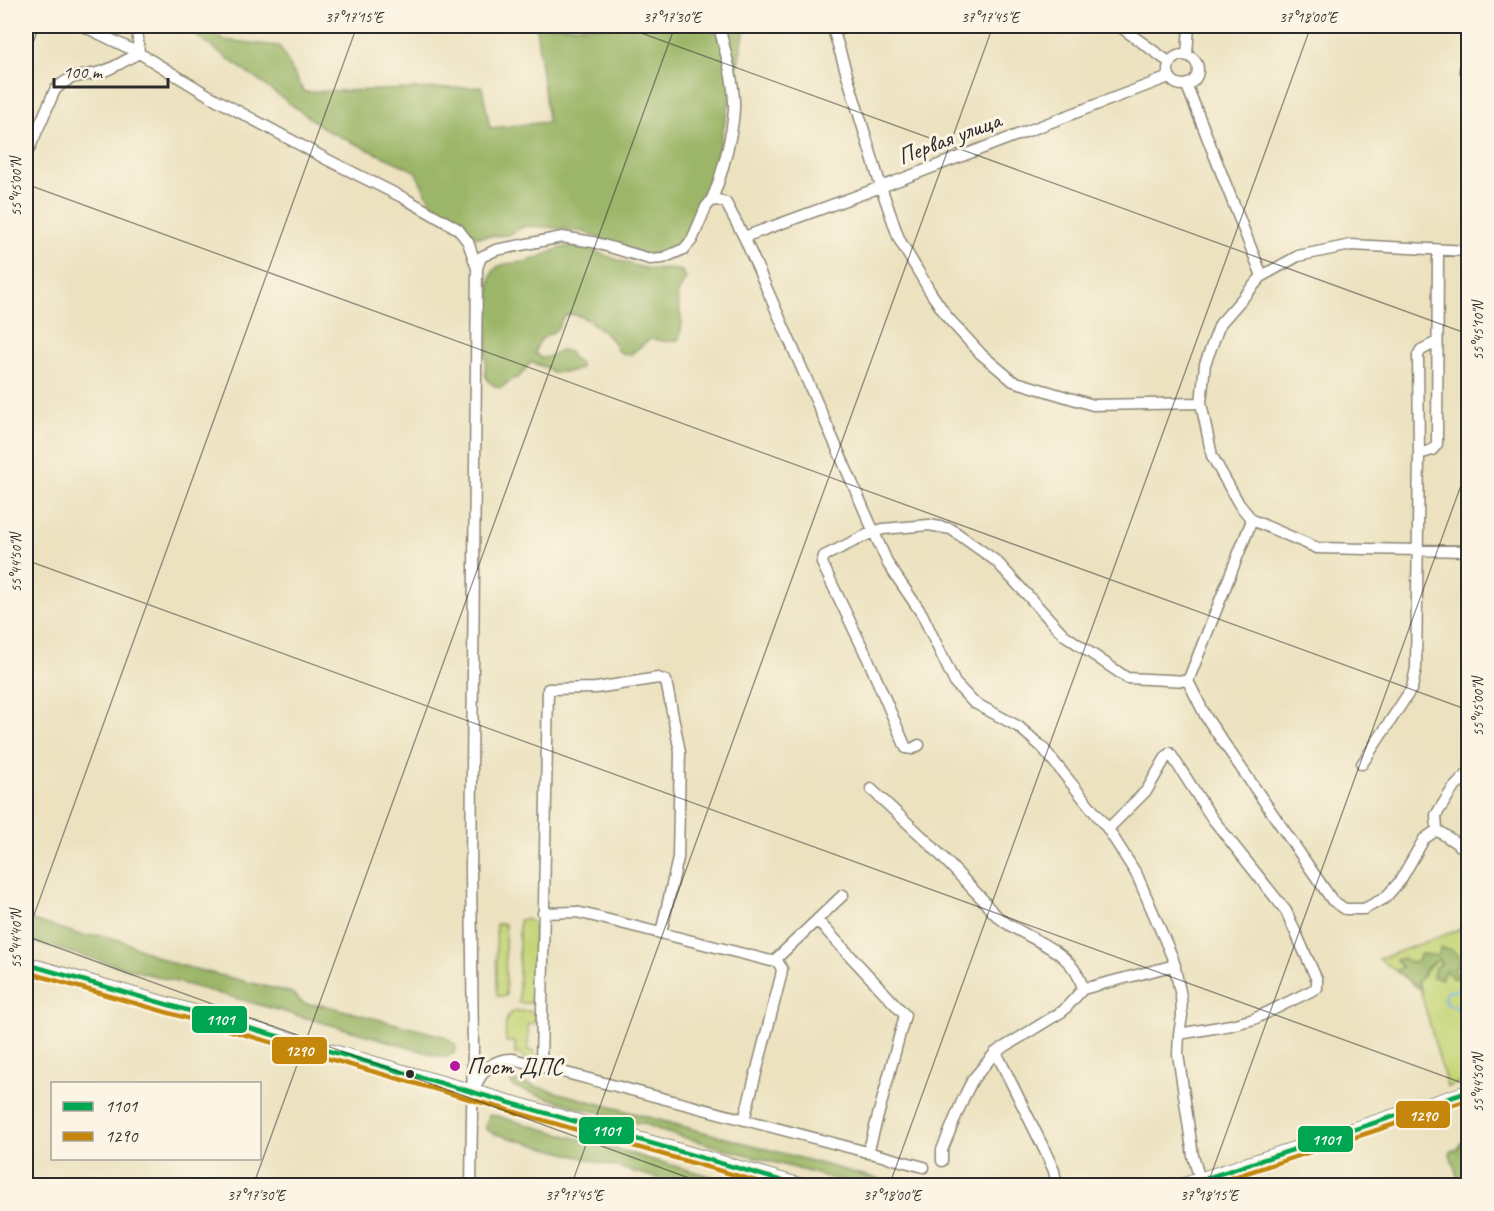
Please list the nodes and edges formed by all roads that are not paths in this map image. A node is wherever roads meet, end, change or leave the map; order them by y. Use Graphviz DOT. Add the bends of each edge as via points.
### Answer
graph roads {
  1 [pos="83,26"];
  2 [pos="137,26"];
  3 [pos="719,26"];
  4 [pos="844,26"];
  5 [pos="1119,26"];
  6 [pos="1189,26"];
  7 [pos="139,53"];
  8 [pos="1187,55"];
  9 [pos="1169,62"];
  10 [pos="1169,76"];
  11 [pos="1187,86"];
  12 [pos="26,156"];
  13 [pos="880,187"];
  14 [pos="711,201"];
  15 [pos="744,237"];
  16 [pos="1438,250"];
  17 [pos="1468,251"];
  18 [pos="477,268"];
  19 [pos="1262,276"];
  20 [pos="1437,342"];
  21 [pos="1201,403"];
  22 [pos="1419,454"];
  23 [pos="1252,520"];
  24 [pos="873,532"];
  25 [pos="1418,551"];
  26 [pos="1468,551"];
  27 [pos="1188,681"];
  28 [pos="920,745"];
  29 [pos="1362,764"];
  30 [pos="1468,773"];
  31 [pos="871,789"];
  32 [pos="1108,829"];
  33 [pos="1437,830"];
  34 [pos="1468,851"];
  35 [pos="843,895"];
  36 [pos="543,913"];
  37 [pos="817,920"];
  38 [pos="661,933"];
  39 [pos="776,959"];
  40 [pos="26,964"];
  41 [pos="1175,965"];
  42 [pos="1083,989"];
  43 [pos="1179,1034"];
  44 [pos="996,1052"];
  45 [pos="541,1066"];
  46 [pos="472,1092"];
  47 [pos="1468,1092"];
  48 [pos="744,1120"];
  49 [pos="868,1153"];
  50 [pos="942,1161"];
  51 [pos="924,1167"];
  52 [pos="1200,1180"];
  53 [pos="471,1185"];
  54 [pos="802,1185"];
  55 [pos="1057,1185"];
  56 [pos="1181,1185"];
  1 -- 7 [label="street"];
  2 -- 7 [label="street"];
  3 -- 14 [label="street" via="734,110 718,187"];
  4 -- 13 [label="street" via="834,32"];
  5 -- 9 [label="street"];
  6 -- 8 [label="street"];
  7 -- 12 [label="street" via="103,71 63,82 55,90"];
  7 -- 18 [label="street" via="208,95 458,229 468,242"];
  8 -- 9 [label="street"];
  8 -- 11 [label="street" via="1196,62 1198,73"];
  9 -- 10 [label="street"];
  10 -- 11 [label="street" via="1177,85"];
  10 -- 13 [label="street, Первая улица"];
  11 -- 19 [label="street"];
  13 -- 15 [label="street, Первая улица"];
  13 -- 21 [label="street" via="899,239 930,293 981,354 1013,381 1093,405"];
  14 -- 15 [label="street" via="726,203"];
  14 -- 18 [label="street" via="692,240 684,249 663,258 650,260 593,242 562,237 496,250 481,257"];
  15 -- 24 [label="street"];
  16 -- 17 [label="street"];
  16 -- 19 [label="street" via="1351,245 1298,256"];
  16 -- 20 [label="street"];
  18 -- 46 [label="street"];
  19 -- 21 [label="street" via="1220,324 1205,364"];
  20 -- 22 [label="street" via="1418,355"];
  20 -- 22 [label="street" via="1437,444"];
  21 -- 23 [label="street" via="1212,456"];
  22 -- 25 [label="street"];
  23 -- 25 [label="street" via="1317,548"];
  23 -- 27 [label="street"];
  24 -- 27 [label="street" via="929,525 951,529 996,561 1063,634 1128,678"];
  24 -- 28 [label="street" via="824,556 822,563 906,748"];
  24 -- 32 [label="street" via="892,572 922,614 955,683 973,702 1019,727 1043,748"];
  25 -- 26 [label="street"];
  25 -- 29 [label="street" via="1416,668 1412,688"];
  27 -- 33 [label="street" via="1206,717 1332,900 1345,909 1364,909 1385,898 1400,881 1424,839"];
  30 -- 33 [label="street" via="1436,815"];
  31 -- 42 [label="street" via="929,843 990,910 1072,965"];
  32 -- 41 [label="street" via="1137,875"];
  32 -- 43 [label="street" via="1147,790 1170,753 1212,819 1286,911 1317,980 1317,988 1254,1019"];
  33 -- 34 [label="street"];
  35 -- 37 [label="street"];
  36 -- 38 [label="street" via="576,912"];
  36 -- 38 [label="street" via="548,688 596,688 663,679 668,686 680,759 678,866"];
  36 -- 45 [label="street"];
  37 -- 39 [label="street"];
  37 -- 49 [label="street" via="905,1015"];
  38 -- 39 [label="street" via="766,960"];
  39 -- 48 [label="street" via="781,976"];
  40 -- 46 [label="main road"];
  41 -- 42 [label="street"];
  41 -- 43 [label="street" via="1182,1003"];
  42 -- 44 [label="street" via="1063,1011"];
  43 -- 52 [label="street" via="1178,1054"];
  44 -- 50 [label="street" via="973,1079 963,1099 942,1150"];
  44 -- 55 [label="street" via="1045,1151"];
  45 -- 46 [label="street" via="504,1058 494,1061"];
  45 -- 48 [label="street"];
  46 -- 53 [label="street"];
  46 -- 54 [label="main road"];
  47 -- 52 [label="main road"];
  48 -- 49 [label="street"];
  49 -- 51 [label="street"];
  52 -- 56 [label="main road"];
}
